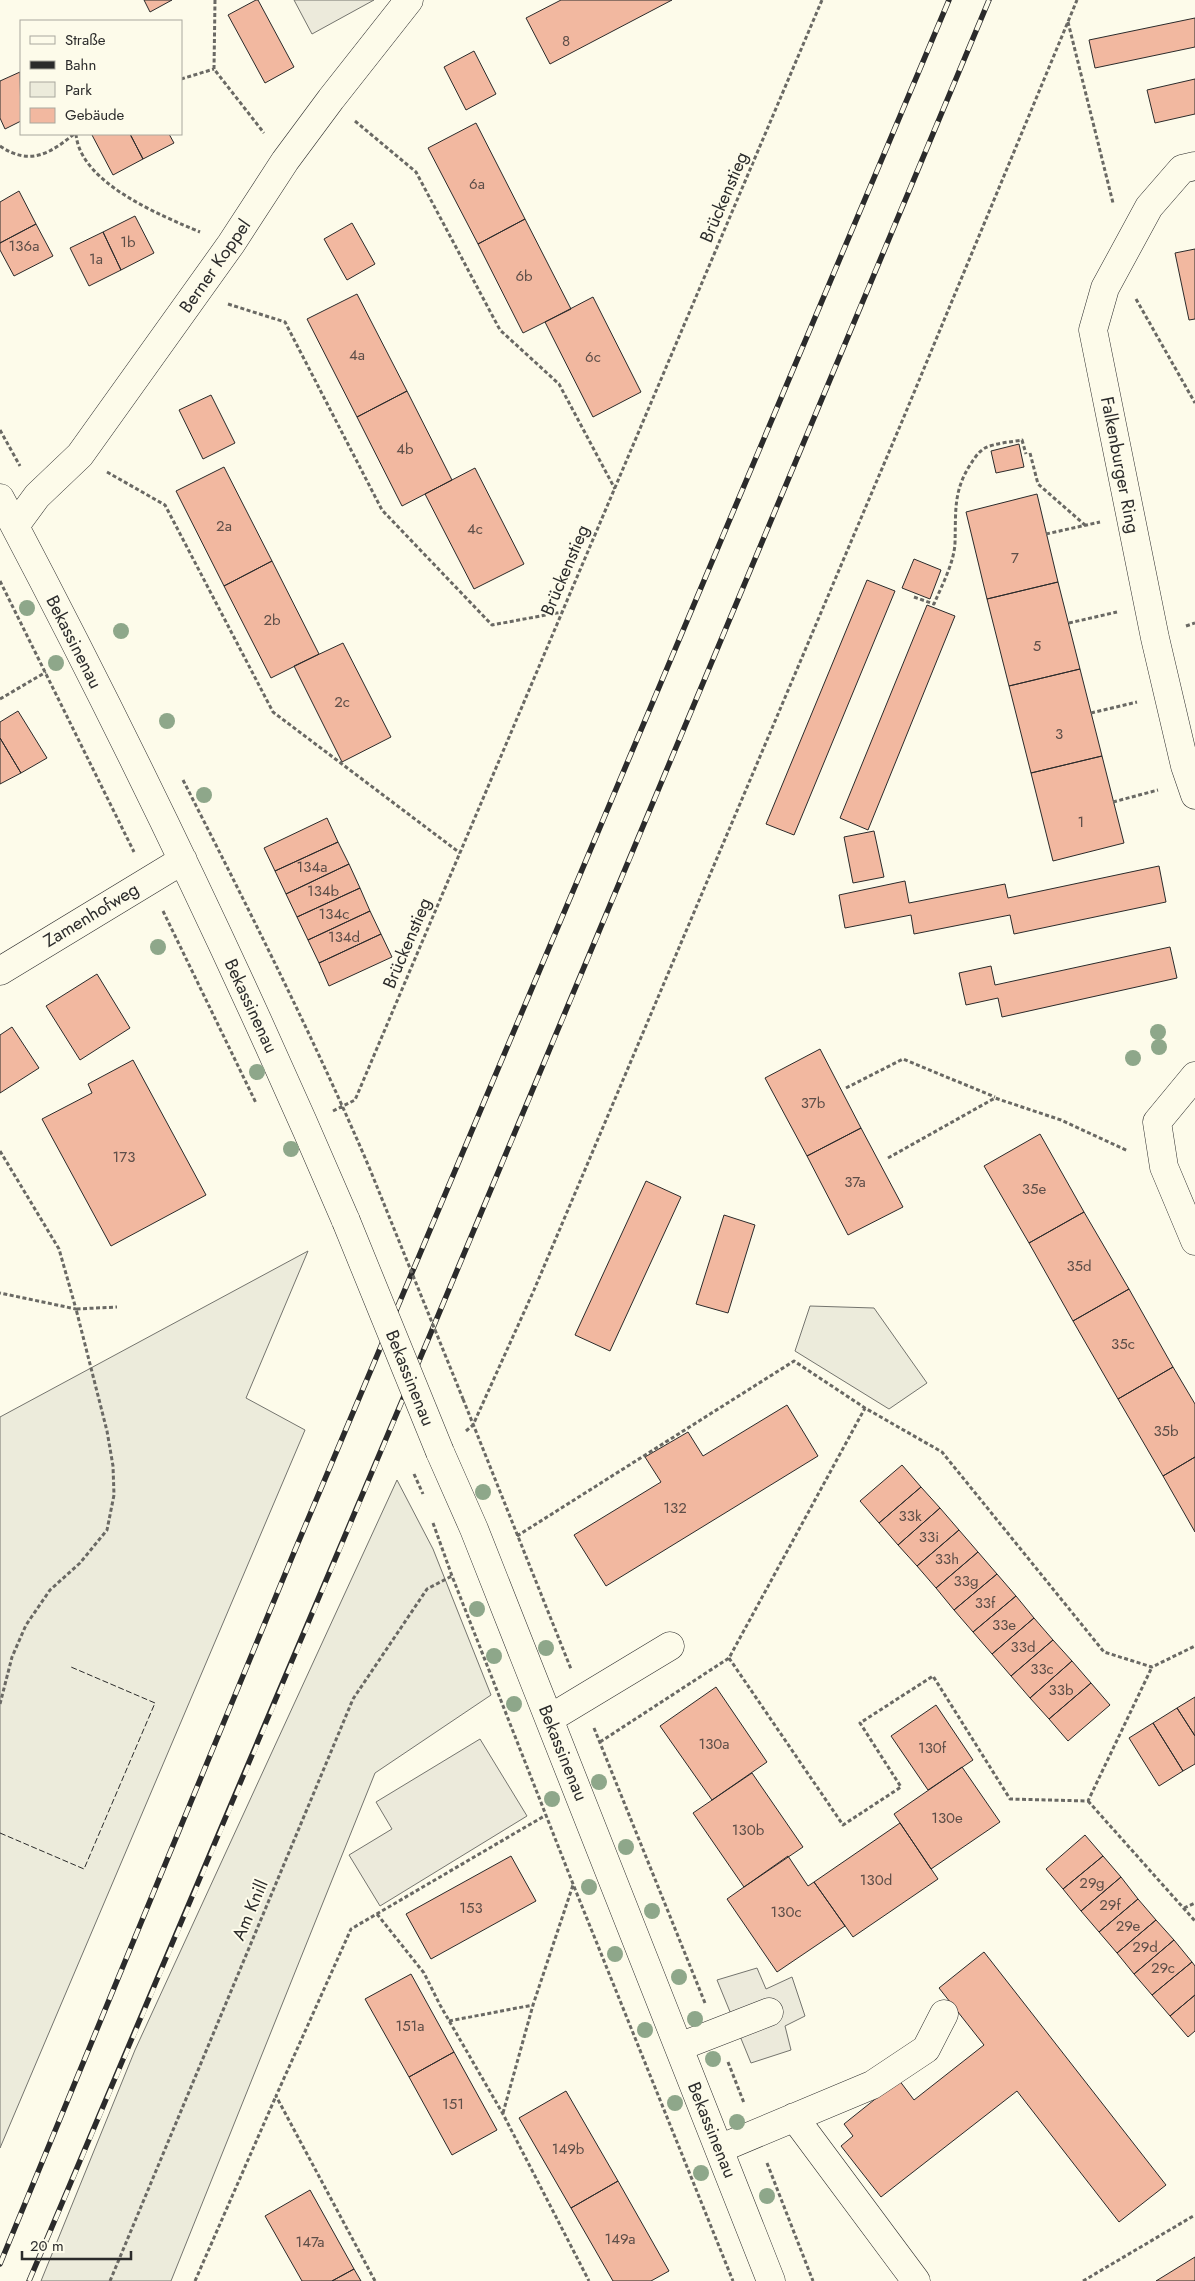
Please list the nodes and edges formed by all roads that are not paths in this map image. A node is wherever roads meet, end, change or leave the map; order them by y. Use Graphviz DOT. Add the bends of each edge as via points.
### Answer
graph roads {
  1 [pos="409,0"];
  2 [pos="1195,166"];
  3 [pos="0,498"];
  4 [pos="15,526"];
  5 [pos="1193,788"];
  6 [pos="183,860"];
  7 [pos="0,971"];
  8 [pos="1195,1076"];
  9 [pos="1195,1240"];
  10 [pos="665,1638"];
  11 [pos="546,1711"];
  12 [pos="768,2012"];
  13 [pos="944,2014"];
  14 [pos="679,2047"];
  15 [pos="794,2117"];
  16 [pos="719,2149"];
  17 [pos="771,2281"];
  18 [pos="916,2281"];
  1 -- 4 [label="street, Berner Koppel" via="285,161 231,244 80,455 37,496"];
  2 -- 5 [label="street, Falkenburger Ring" via="1182,169 1149,207 1104,288 1093,330 1148,605"];
  3 -- 4 [label="street, Bekassinenau"];
  4 -- 6 [label="street, Bekassinenau"];
  6 -- 7 [label="street, Zamenhofweg"];
  6 -- 11 [label="street, Bekassinenau, bridge" via="305,1124 474,1529"];
  8 -- 9 [label="street" via="1157,1122 1164,1167"];
  10 -- 11 [label="street"];
  11 -- 14 [label="street, Bekassinenau"];
  12 -- 14 [label="street"];
  13 -- 15 [label="street" via="926,2049 872,2085"];
  14 -- 16 [label="street, Bekassinenau"];
  15 -- 16 [label="street"];
  15 -- 18 [label="street"];
  16 -- 17 [label="street, Bekassinenau"];
}
